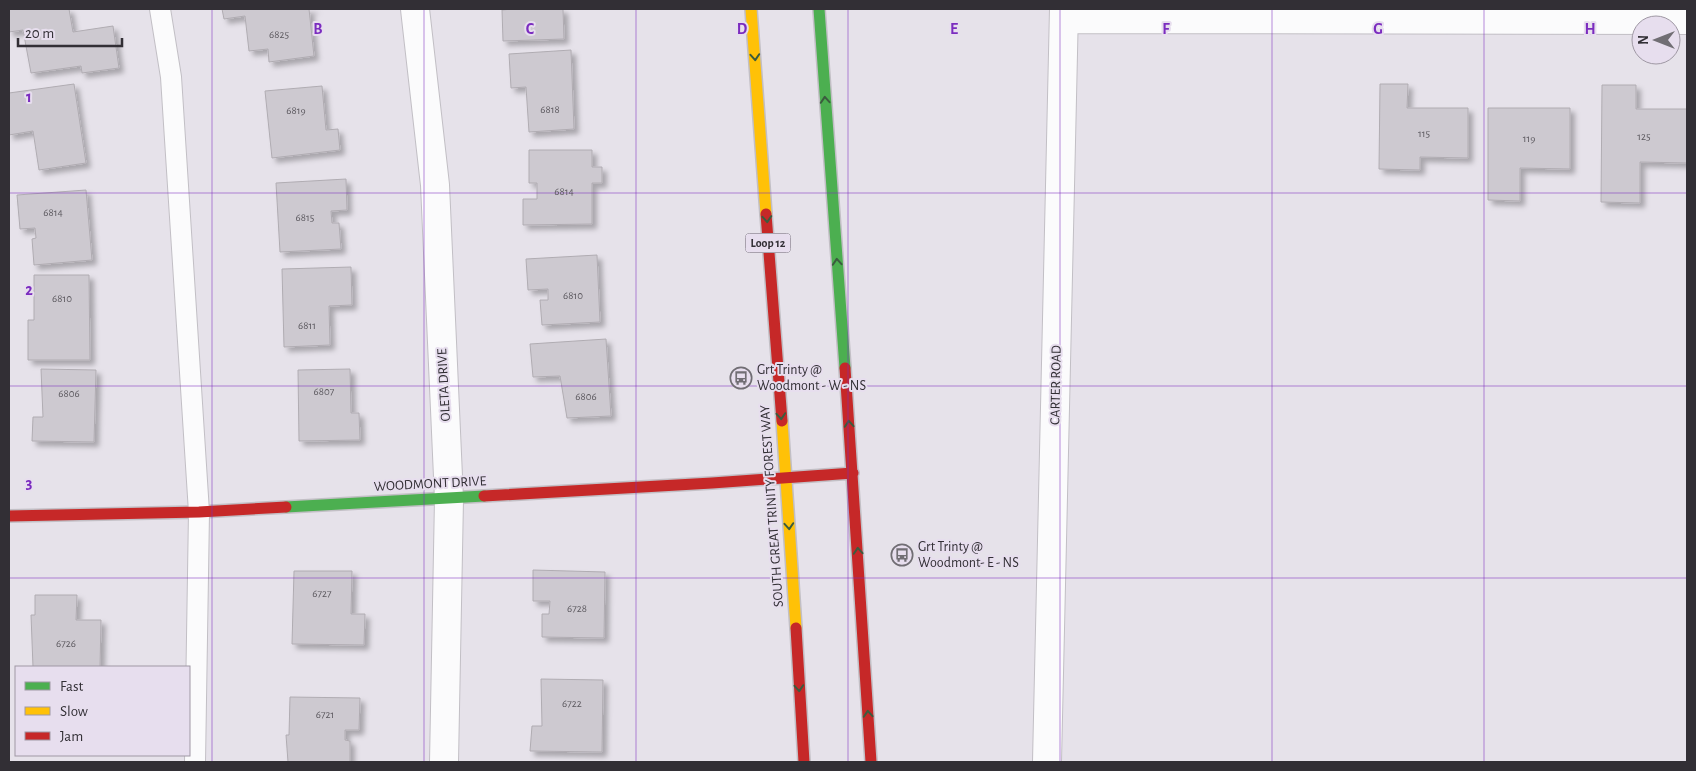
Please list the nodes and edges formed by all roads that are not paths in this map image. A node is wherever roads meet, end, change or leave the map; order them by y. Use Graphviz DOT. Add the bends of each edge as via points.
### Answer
graph roads {
  1 [pos="160,9"];
  2 [pos="415,9"];
  3 [pos="751,9"];
  4 [pos="819,9"];
  5 [pos="1064,14"];
  6 [pos="1687,20"];
  7 [pos="853,473"];
  8 [pos="786,477"];
  9 [pos="449,498"];
  10 [pos="199,512"];
  11 [pos="9,516"];
  12 [pos="195,762"];
  13 [pos="444,762"];
  14 [pos="804,762"];
  15 [pos="871,762"];
  16 [pos="1047,762"];
  1 -- 10 [label="lane" via="171,77"];
  2 -- 9 [label="street, OLETA DRIVE" via="435,185"];
  3 -- 8 [label="main road, SOUTH GREAT TRINITY FOREST WAY / Loop 12, one-way"];
  7 -- 4 [label="main road, one-way"];
  5 -- 6 [label="street"];
  5 -- 16 [label="street, CARTER ROAD"];
  7 -- 8 [label="main road, WOODMONT DRIVE"];
  15 -- 7 [label="main road, one-way"];
  8 -- 9 [label="main road, WOODMONT DRIVE"];
  8 -- 14 [label="main road, SOUTH GREAT TRINITY FOREST WAY / Loop 12, one-way"];
  9 -- 10 [label="main road, WOODMONT DRIVE"];
  9 -- 13 [label="street, OLETA DRIVE"];
  10 -- 11 [label="main road, WOODMONT DRIVE"];
  10 -- 12 [label="lane"];
}
